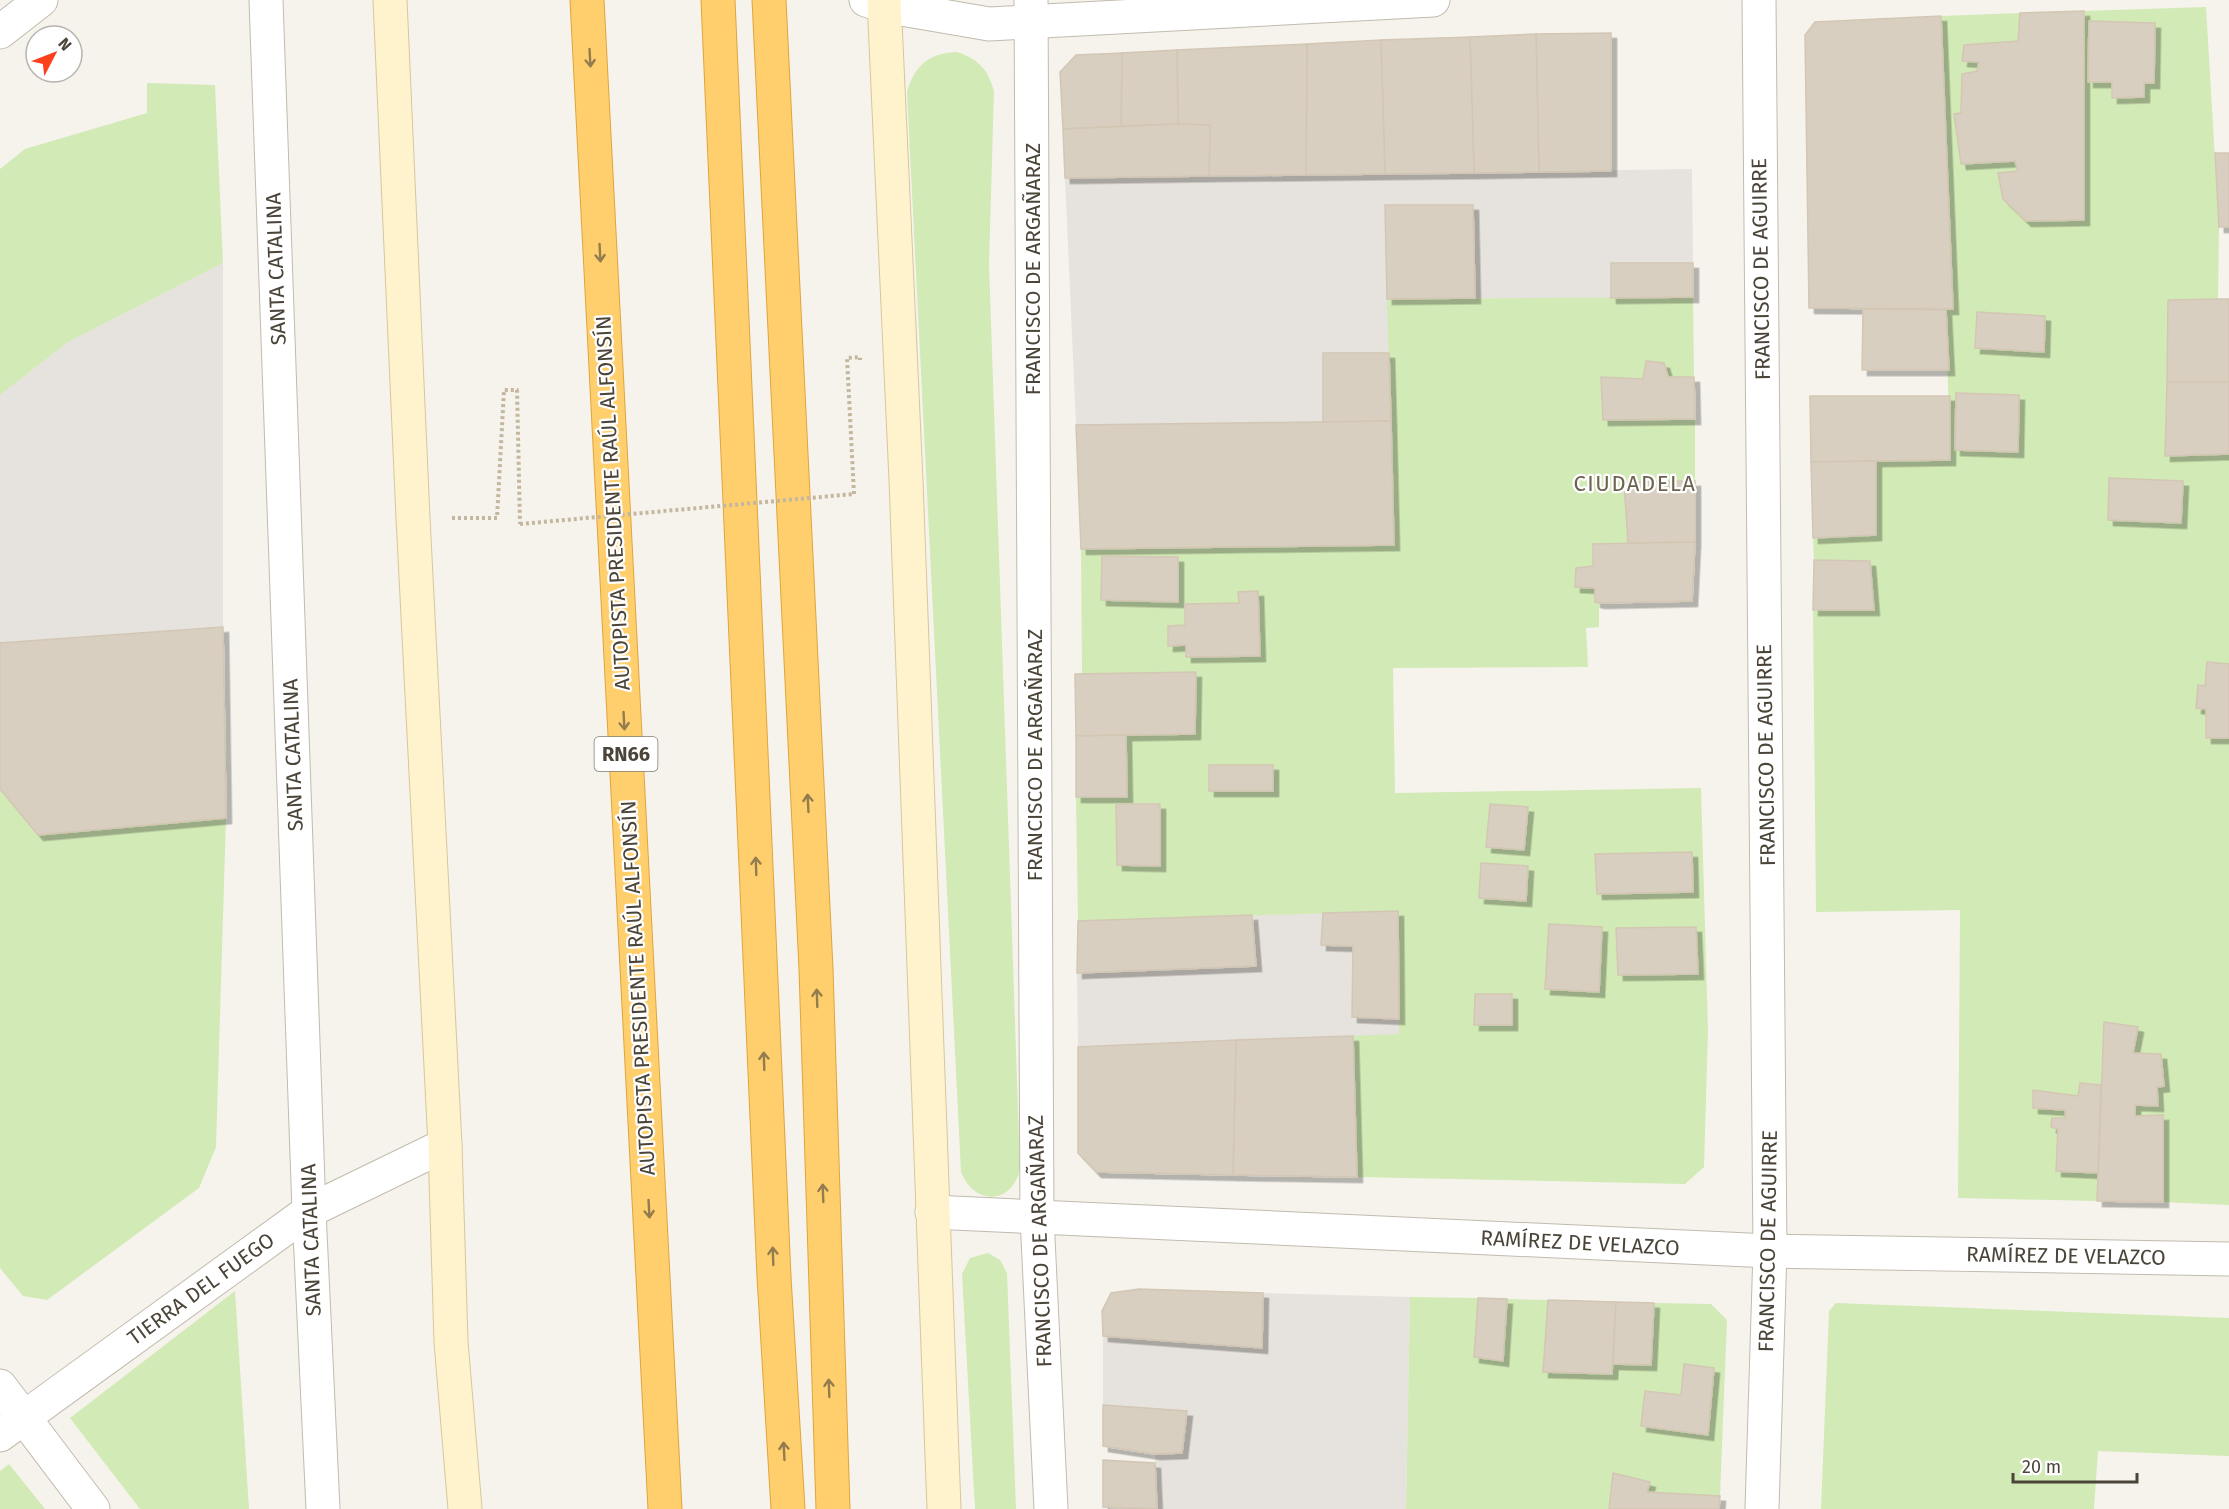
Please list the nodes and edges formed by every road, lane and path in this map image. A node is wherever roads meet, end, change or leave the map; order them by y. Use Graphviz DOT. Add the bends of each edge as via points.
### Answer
graph roads {
  1 [pos="41,0"];
  2 [pos="266,0"];
  3 [pos="390,0"];
  4 [pos="587,0"];
  5 [pos="718,0"];
  6 [pos="769,0"];
  7 [pos="1433,0"];
  8 [pos="1759,0"];
  9 [pos="878,2"];
  10 [pos="1031,11"];
  11 [pos="0,32"];
  12 [pos="860,368"];
  13 [pos="413,518"];
  14 [pos="445,1145"];
  15 [pos="309,1210"];
  16 [pos="932,1212"];
  17 [pos="1037,1217"];
  18 [pos="1770,1251"];
  19 [pos="2229,1259"];
  20 [pos="0,1386"];
  21 [pos="12,1426"];
  22 [pos="93,1509"];
  23 [pos="323,1509"];
  24 [pos="465,1509"];
  25 [pos="665,1509"];
  26 [pos="788,1509"];
  27 [pos="832,1509"];
  28 [pos="944,1509"];
  29 [pos="1052,1509"];
  30 [pos="1762,1509"];
  1 -- 11 [label="street"];
  2 -- 15 [label="street, SANTA CATALINA"];
  3 -- 13 [label="street"];
  4 -- 25 [label="highway, AUTOPISTA PRESIDENTE RAÚL ALFONSÍN / RN66, one-way"];
  26 -- 5 [label="highway, one-way" via="774,1277"];
  27 -- 6 [label="highway, one-way" via="816,969"];
  7 -- 10 [label="street"];
  8 -- 18 [label="street, FRANCISCO DE AGUIRRE"];
  9 -- 10 [label="street" via="989,24"];
  9 -- 16 [label="street" via="906,468"];
  10 -- 17 [label="street, FRANCISCO DE ARGAÑARAZ"];
  12 -- 13 [label="path, bridge" via="860,357 847,358 854,494 520,524 517,390 504,390 497,518"];
  13 -- 14 [label="street"];
  14 -- 15 [label="street, TIERRA DEL FUEGO"];
  14 -- 24 [label="street" via="451,1342"];
  15 -- 21 [label="street, TIERRA DEL FUEGO"];
  15 -- 23 [label="street, SANTA CATALINA"];
  16 -- 17 [label="street, RAMÍREZ DE VELAZCO"];
  16 -- 28 [label="street"];
  17 -- 18 [label="street, RAMÍREZ DE VELAZCO"];
  17 -- 29 [label="street, FRANCISCO DE ARGAÑARAZ"];
  18 -- 19 [label="street, RAMÍREZ DE VELAZCO"];
  18 -- 30 [label="street, FRANCISCO DE AGUIRRE"];
  20 -- 21 [label="street"];
  21 -- 22 [label="street"];
}
